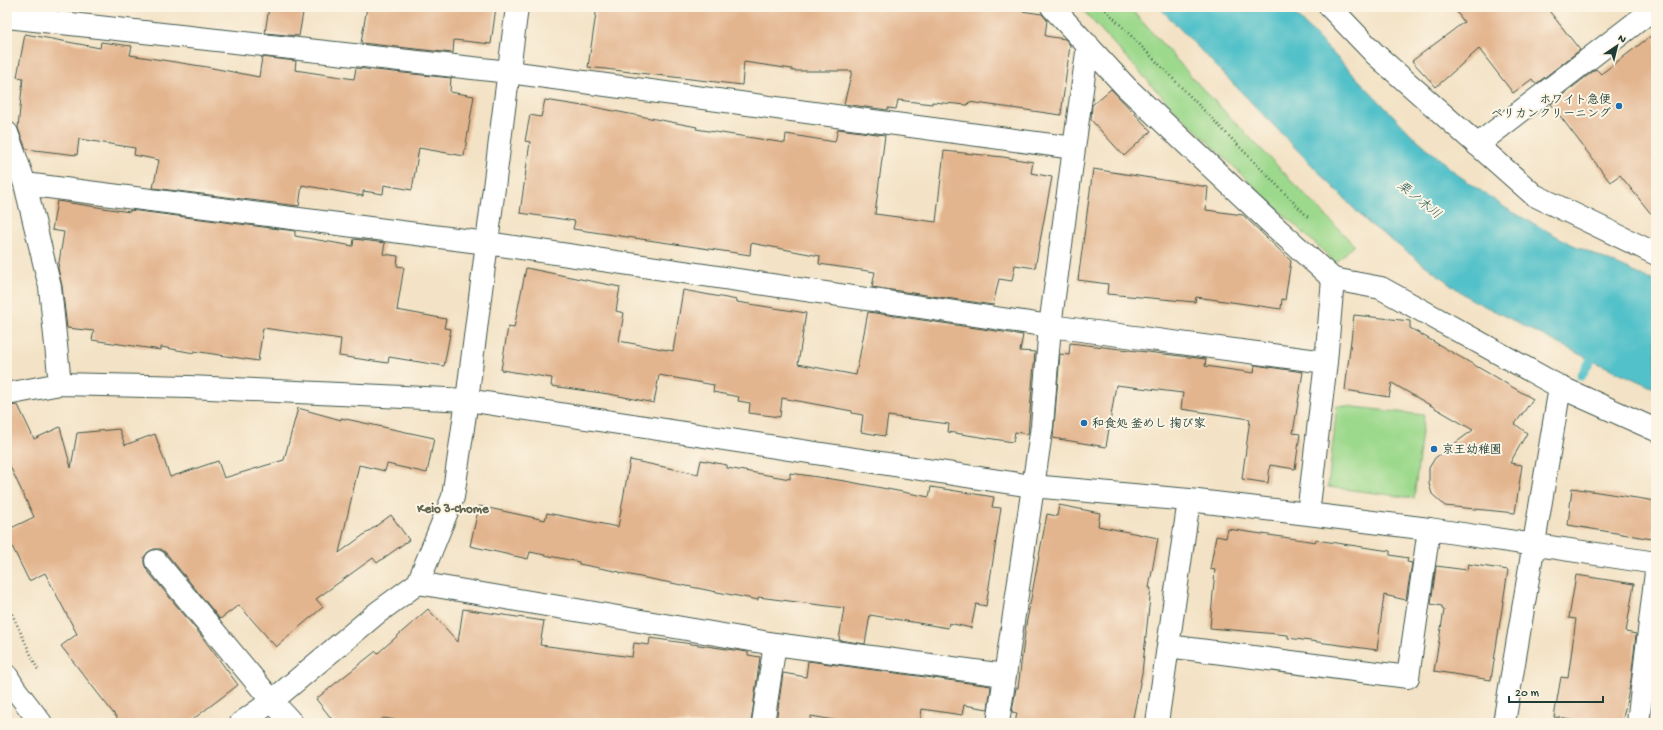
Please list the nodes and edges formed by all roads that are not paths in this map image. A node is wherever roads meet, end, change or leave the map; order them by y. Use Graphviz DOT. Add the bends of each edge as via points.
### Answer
graph roads {
  1 [pos="517,7"];
  2 [pos="1052,7"];
  3 [pos="1330,7"];
  4 [pos="1656,7"];
  5 [pos="7,17"];
  6 [pos="1088,45"];
  7 [pos="509,72"];
  8 [pos="7,133"];
  9 [pos="1478,145"];
  10 [pos="1074,148"];
  11 [pos="25,184"];
  12 [pos="487,243"];
  13 [pos="1656,254"];
  14 [pos="1333,279"];
  15 [pos="1050,326"];
  16 [pos="1326,362"];
  17 [pos="60,384"];
  18 [pos="1560,387"];
  19 [pos="7,394"];
  20 [pos="467,400"];
  21 [pos="1656,430"];
  22 [pos="1032,486"];
  23 [pos="1189,500"];
  24 [pos="1308,514"];
  25 [pos="1429,529"];
  26 [pos="1534,545"];
  27 [pos="156,561"];
  28 [pos="1656,563"];
  29 [pos="1656,572"];
  30 [pos="418,583"];
  31 [pos="775,644"];
  32 [pos="1168,646"];
  33 [pos="1004,675"];
  34 [pos="7,676"];
  35 [pos="272,701"];
  36 [pos="41,723"];
  37 [pos="241,723"];
  38 [pos="292,723"];
  39 [pos="763,723"];
  40 [pos="998,723"];
  41 [pos="1157,723"];
  42 [pos="1504,723"];
  43 [pos="1638,723"];
  1 -- 7 [label="street"];
  2 -- 6 [label="street"];
  3 -- 9 [label="street" via="1375,54"];
  4 -- 9 [label="street"];
  5 -- 7 [label="street"];
  6 -- 10 [label="street"];
  6 -- 14 [label="street" via="1126,87"];
  7 -- 10 [label="street"];
  7 -- 12 [label="street"];
  8 -- 11 [label="street"];
  9 -- 13 [label="street" via="1534,195"];
  10 -- 15 [label="street"];
  11 -- 12 [label="street"];
  11 -- 17 [label="street" via="50,287"];
  12 -- 15 [label="street"];
  12 -- 20 [label="street"];
  14 -- 16 [label="street"];
  14 -- 18 [label="street" via="1381,288"];
  15 -- 16 [label="street"];
  15 -- 22 [label="street" via="1042,426"];
  16 -- 24 [label="street"];
  17 -- 19 [label="street"];
  17 -- 20 [label="street" via="189,387"];
  18 -- 21 [label="street"];
  18 -- 26 [label="street"];
  20 -- 22 [label="street"];
  20 -- 30 [label="street" via="453,497"];
  22 -- 23 [label="street"];
  22 -- 33 [label="street"];
  23 -- 24 [label="street"];
  23 -- 32 [label="street"];
  24 -- 25 [label="street"];
  25 -- 26 [label="street"];
  25 -- 32 [label="street" via="1408,677"];
  26 -- 28 [label="street"];
  26 -- 42 [label="street"];
  27 -- 35 [label="street"];
  29 -- 43 [label="street"];
  30 -- 31 [label="street"];
  30 -- 35 [label="street" via="377,613"];
  31 -- 33 [label="street"];
  31 -- 39 [label="street"];
  32 -- 41 [label="street"];
  33 -- 40 [label="street"];
  34 -- 36 [label="street"];
  35 -- 37 [label="street"];
  35 -- 38 [label="street"];
}
